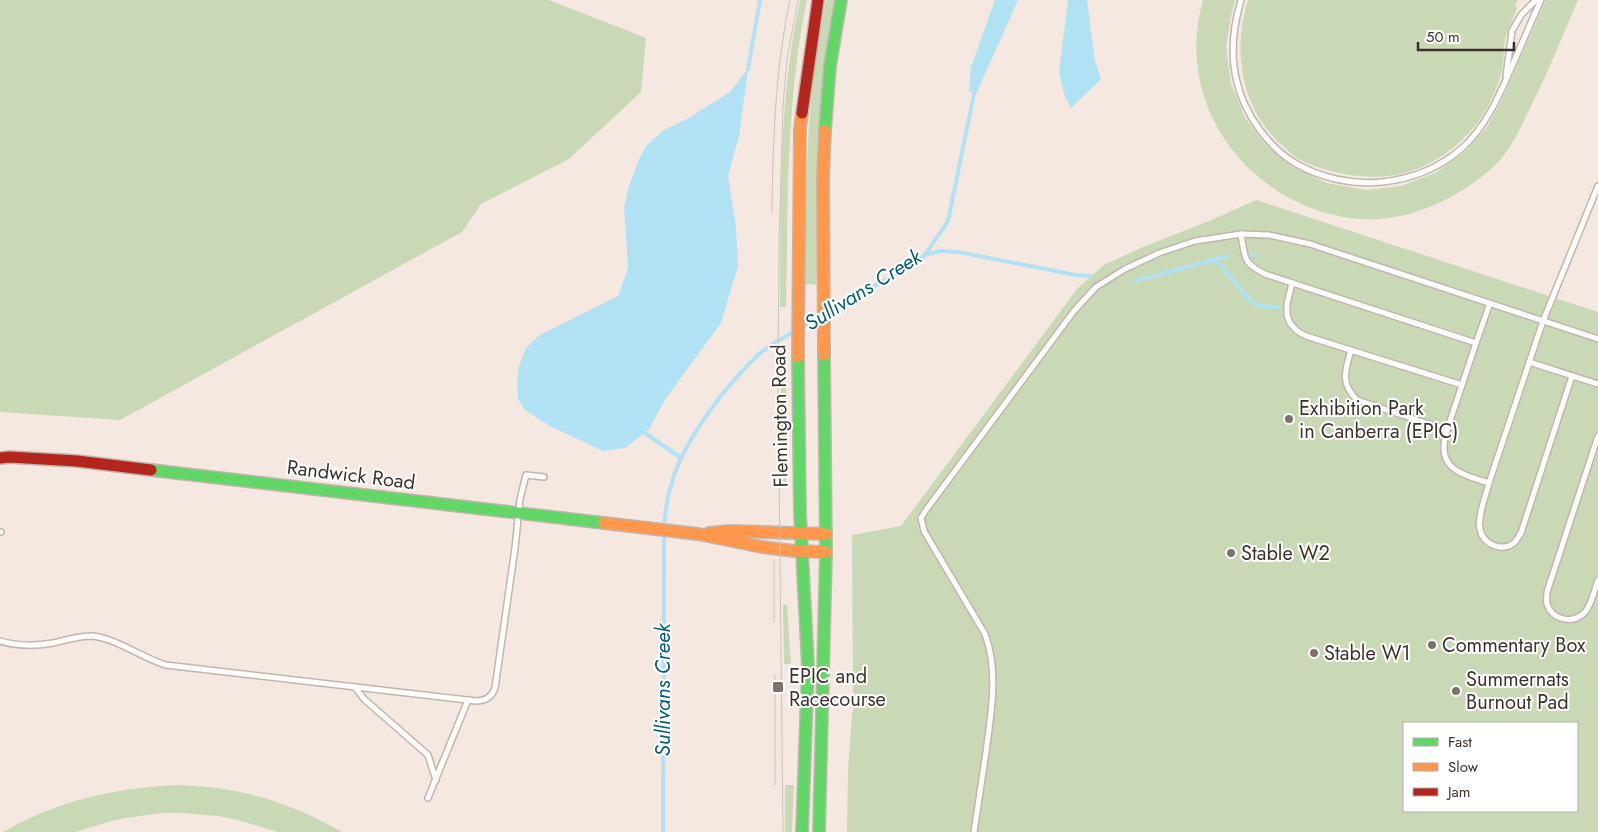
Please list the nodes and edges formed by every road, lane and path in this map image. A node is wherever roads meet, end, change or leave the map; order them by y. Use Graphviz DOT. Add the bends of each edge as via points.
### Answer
graph roads {
  1 [pos="818,0"];
  2 [pos="841,0"];
  3 [pos="1241,0"];
  4 [pos="1536,0"];
  5 [pos="1541,0"];
  6 [pos="1505,82"];
  7 [pos="1598,186"];
  8 [pos="1241,234"];
  9 [pos="1292,283"];
  10 [pos="1490,303"];
  11 [pos="1543,321"];
  12 [pos="1598,339"];
  13 [pos="1476,343"];
  14 [pos="1351,350"];
  15 [pos="1529,362"];
  16 [pos="1572,376"];
  17 [pos="1598,384"];
  18 [pos="1462,385"];
  19 [pos="1447,430"];
  20 [pos="1598,436"];
  21 [pos="0,458"];
  22 [pos="544,476"];
  23 [pos="1490,483"];
  24 [pos="519,513"];
  25 [pos="698,534"];
  26 [pos="801,534"];
  27 [pos="826,534"];
  28 [pos="802,552"];
  29 [pos="826,552"];
  30 [pos="1598,580"];
  31 [pos="0,641"];
  32 [pos="355,687"];
  33 [pos="468,700"];
  34 [pos="436,780"];
  35 [pos="428,798"];
  36 [pos="802,832"];
  37 [pos="820,832"];
  38 [pos="974,832"];
  1 -- 26 [label="main road, Flemington Road" via="800,129 798,353"];
  2 -- 27 [label="main road" via="824,122"];
  3 -- 6 [label="lane" via="1233,47 1237,82 1250,115 1269,142 1295,163 1329,178 1367,184 1401,180 1433,168 1461,149 1483,125"];
  4 -- 6 [label="lane" via="1521,15 1512,31"];
  5 -- 6 [label="lane"];
  7 -- 11 [label="lane"];
  8 -- 9 [label="lane" via="1245,258 1253,268"];
  8 -- 10 [label="lane" via="1269,235 1310,244"];
  8 -- 38 [label="lane" via="1195,241 1159,253 1096,287 1074,311 922,518 924,531 985,634 992,660 993,700"];
  9 -- 13 [label="lane"];
  9 -- 14 [label="lane" via="1287,315 1297,331"];
  10 -- 11 [label="lane"];
  10 -- 13 [label="lane"];
  11 -- 12 [label="lane"];
  11 -- 15 [label="lane"];
  13 -- 18 [label="lane"];
  14 -- 18 [label="lane"];
  14 -- 19 [label="lane" via="1345,383 1357,400"];
  15 -- 16 [label="lane"];
  15 -- 23 [label="lane"];
  16 -- 17 [label="lane"];
  16 -- 23 [label="lane" via="1521,533 1507,547 1497,547 1482,537 1480,522"];
  18 -- 19 [label="lane"];
  19 -- 23 [label="lane" via="1446,459 1454,469"];
  20 -- 30 [label="lane" via="1547,592 1551,611 1566,620 1577,618 1590,605"];
  21 -- 24 [label="main road, Randwick Road" via="77,461"];
  22 -- 24 [label="lane" via="526,475"];
  24 -- 25 [label="main road, Randwick Road"];
  24 -- 33 [label="lane" via="495,688 484,700"];
  25 -- 26 [label="main road, Randwick Road" via="730,531"];
  25 -- 28 [label="main road, Randwick Road" via="729,542"];
  26 -- 27 [label="main road, Randwick Road"];
  26 -- 28 [label="main road, Flemington Road"];
  27 -- 29 [label="main road"];
  28 -- 29 [label="main road, Randwick Road"];
  28 -- 36 [label="main road, Flemington Road" via="808,666"];
  29 -- 37 [label="main road"];
  31 -- 32 [label="lane" via="37,645 93,636 166,665"];
  32 -- 33 [label="lane"];
  32 -- 34 [label="lane" via="364,699 428,755"];
  33 -- 34 [label="lane"];
  34 -- 35 [label="lane"];
}
